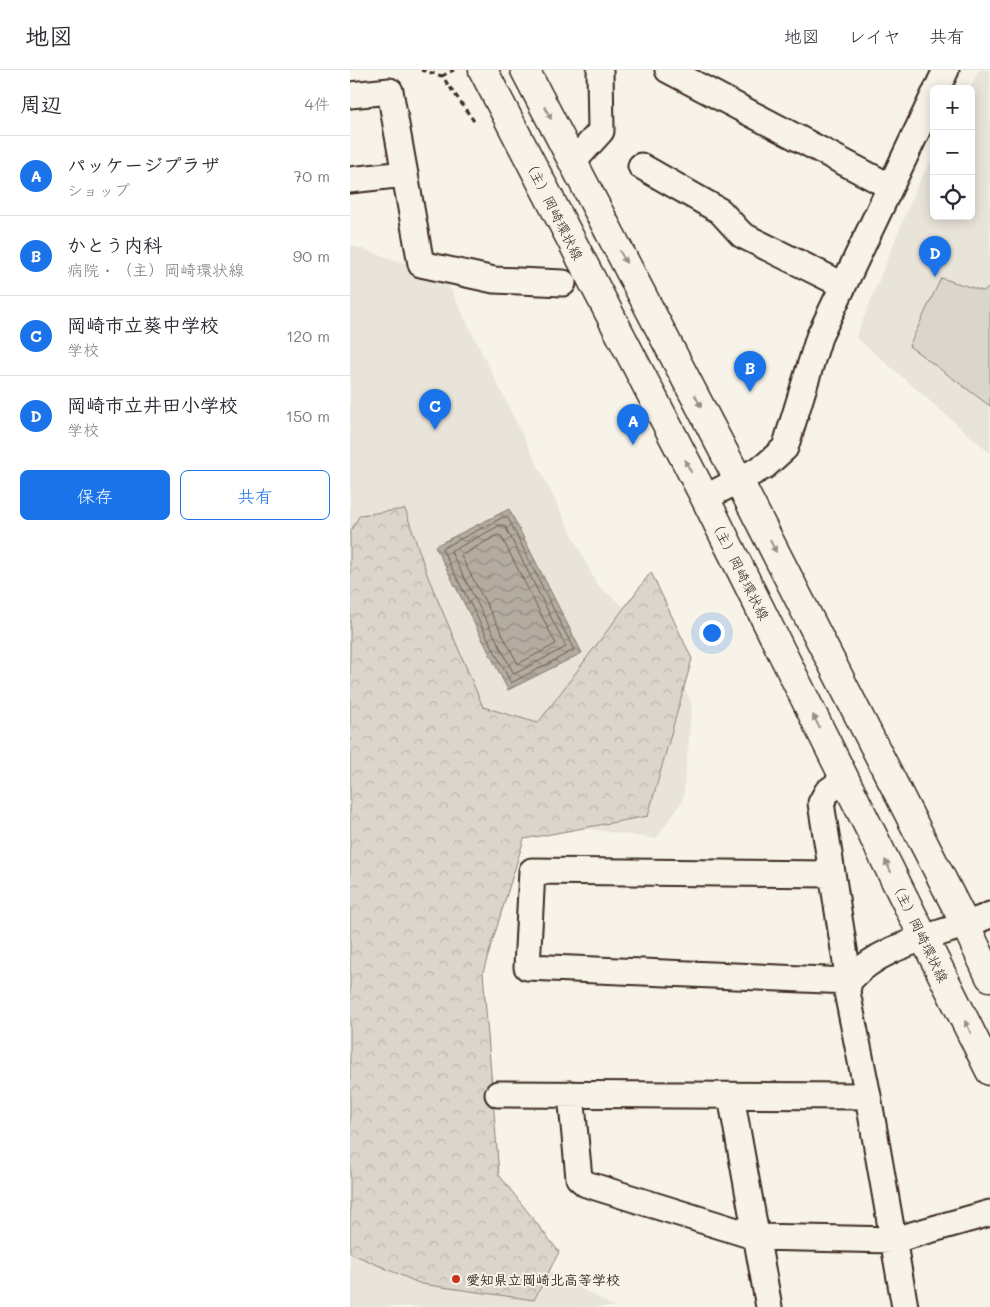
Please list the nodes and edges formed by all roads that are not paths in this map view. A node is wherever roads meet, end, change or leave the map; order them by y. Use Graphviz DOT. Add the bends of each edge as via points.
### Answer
graph roads {
  1 [pos="483,70"];
  2 [pos="525,70"];
  3 [pos="600,70"];
  4 [pos="668,70"];
  5 [pos="946,70"];
  6 [pos="939,85"];
  7 [pos="350,95"];
  8 [pos="930,103"];
  9 [pos="574,162"];
  10 [pos="641,166"];
  11 [pos="405,174"];
  12 [pos="350,180"];
  13 [pos="889,186"];
  14 [pos="563,283"];
  15 [pos="844,285"];
  16 [pos="739,481"];
  17 [pos="705,498"];
  18 [pos="845,779"];
  19 [pos="831,874"];
  20 [pos="978,920"];
  21 [pos="924,938"];
  22 [pos="990,978"];
  23 [pos="849,981"];
  24 [pos="990,1071"];
  25 [pos="498,1094"];
  26 [pos="571,1094"];
  27 [pos="730,1096"];
  28 [pos="868,1096"];
  29 [pos="990,1213"];
  30 [pos="756,1237"];
  31 [pos="894,1240"];
  32 [pos="769,1307"];
  33 [pos="904,1307"];
  17 -- 1 [label="main road, （主）岡崎環状線, one-way"];
  2 -- 9 [label="main road, one-way"];
  3 -- 9 [label="street" via="601,131"];
  4 -- 13 [label="street"];
  5 -- 6 [label="street"];
  7 -- 11 [label="street" via="390,91"];
  8 -- 13 [label="street"];
  9 -- 16 [label="main road, one-way"];
  10 -- 15 [label="street" via="720,211 742,235"];
  11 -- 12 [label="street"];
  11 -- 14 [label="street" via="421,264 494,280"];
  13 -- 15 [label="street"];
  15 -- 16 [label="street" via="819,338 784,448 765,466"];
  16 -- 17 [label="street"];
  16 -- 20 [label="main road, one-way"];
  18 -- 17 [label="main road, （主）岡崎環状線, one-way"];
  18 -- 19 [label="street" via="827,792 821,803"];
  21 -- 18 [label="main road, （主）岡崎環状線, one-way"];
  19 -- 23 [label="street"];
  19 -- 23 [label="street" via="532,871 527,967"];
  20 -- 21 [label="street"];
  20 -- 22 [label="main road"];
  21 -- 23 [label="street" via="887,953"];
  24 -- 21 [label="main road, （主）岡崎環状線, one-way"];
  23 -- 28 [label="street" via="846,992"];
  25 -- 26 [label="street"];
  26 -- 27 [label="street"];
  26 -- 30 [label="street" via="579,1178 586,1184"];
  27 -- 28 [label="street"];
  27 -- 30 [label="street"];
  28 -- 31 [label="street"];
  29 -- 31 [label="street"];
  30 -- 31 [label="street"];
  30 -- 32 [label="street"];
  31 -- 33 [label="street"];
}
